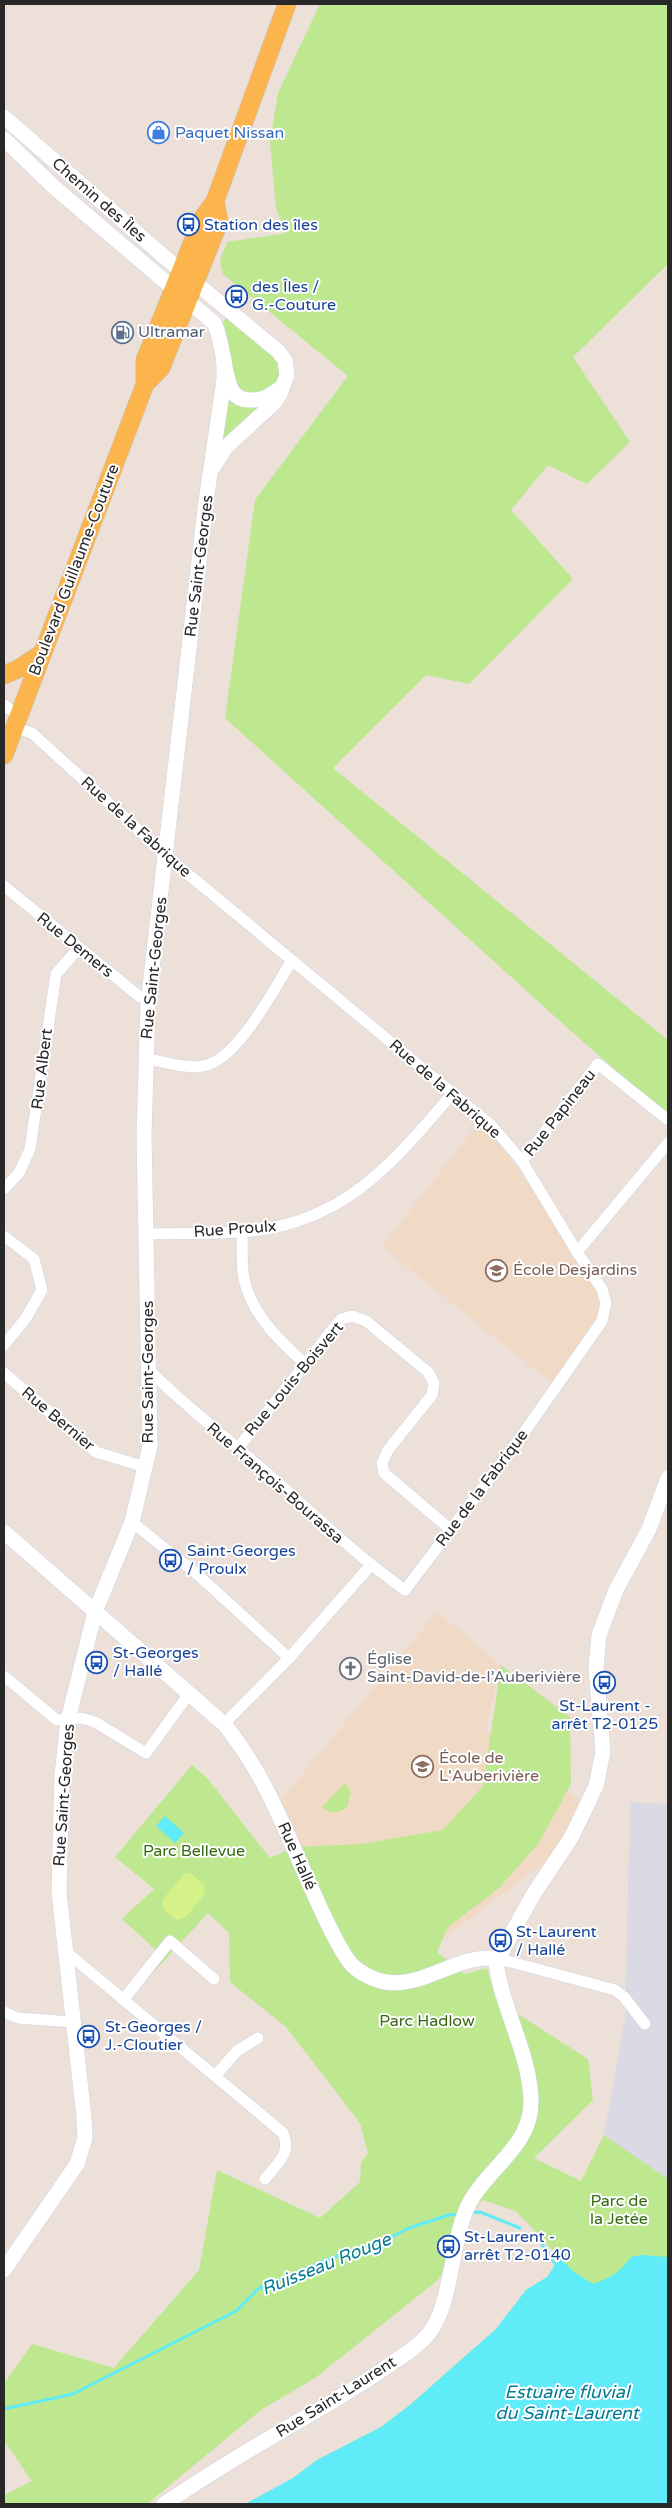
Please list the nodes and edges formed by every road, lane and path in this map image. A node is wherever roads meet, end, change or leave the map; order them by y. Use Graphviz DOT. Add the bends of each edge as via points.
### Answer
graph roads {
  1 [pos="286,4"];
  2 [pos="4,117"];
  3 [pos="4,139"];
  4 [pos="216,201"];
  5 [pos="181,271"];
  6 [pos="195,282"];
  7 [pos="174,288"];
  8 [pos="188,300"];
  9 [pos="224,359"];
  10 [pos="144,384"];
  11 [pos="284,385"];
  12 [pos="211,470"];
  13 [pos="41,654"];
  14 [pos="4,675"];
  15 [pos="4,705"];
  16 [pos="18,722"];
  17 [pos="4,755"];
  18 [pos="165,855"];
  19 [pos="4,886"];
  20 [pos="78,949"];
  21 [pos="291,962"];
  22 [pos="149,1000"];
  23 [pos="145,1059"];
  24 [pos="453,1093"];
  25 [pos="668,1120"];
  26 [pos="668,1143"];
  27 [pos="522,1161"];
  28 [pos="4,1189"];
  29 [pos="242,1232"];
  30 [pos="146,1234"];
  31 [pos="4,1236"];
  32 [pos="577,1252"];
  33 [pos="4,1345"];
  34 [pos="305,1364"];
  35 [pos="149,1370"];
  36 [pos="4,1373"];
  37 [pos="238,1448"];
  38 [pos="145,1467"];
  39 [pos="668,1478"];
  40 [pos="132,1522"];
  41 [pos="451,1530"];
  42 [pos="4,1532"];
  43 [pos="371,1565"];
  44 [pos="405,1590"];
  45 [pos="95,1612"];
  46 [pos="288,1658"];
  47 [pos="4,1676"];
  48 [pos="190,1694"];
  49 [pos="68,1720"];
  50 [pos="224,1724"];
  51 [pos="64,1950"];
  52 [pos="500,1959"];
  53 [pos="214,1979"];
  54 [pos="123,2000"];
  55 [pos="4,2012"];
  56 [pos="72,2022"];
  57 [pos="644,2024"];
  58 [pos="258,2038"];
  59 [pos="215,2076"];
  60 [pos="265,2179"];
  61 [pos="4,2270"];
  62 [pos="164,2504"];
  1 -- 4 [label="main road, Boulevard Guillaume-Couture"];
  2 -- 5 [label="street, Chemin des Îles"];
  3 -- 7 [label="street, Chemin des Îles" via="55,188"];
  4 -- 5 [label="main road, Boulevard Guillaume-Couture" via="202,218"];
  4 -- 6 [label="main road, Boulevard Guillaume-Couture" via="219,222"];
  5 -- 6 [label="street, Chemin des Îles"];
  5 -- 7 [label="main road, Boulevard Guillaume-Couture"];
  6 -- 8 [label="main road, Boulevard Guillaume-Couture"];
  6 -- 11 [label="street, Rue Saint-Georges" via="278,351 285,360 287,375"];
  7 -- 8 [label="street, Chemin des Îles"];
  7 -- 10 [label="main road, Boulevard Guillaume-Couture" via="145,360"];
  8 -- 9 [label="street, Rue Saint-Georges" via="214,323"];
  8 -- 10 [label="main road, Boulevard Guillaume-Couture" via="161,368"];
  9 -- 11 [label="street, Rue Saint-Georges" via="233,392 239,398 257,401"];
  9 -- 12 [label="street, Rue Saint-Georges"];
  10 -- 13 [label="main road, Boulevard Guillaume-Couture"];
  11 -- 12 [label="street, Rue Saint-Georges" via="274,403 226,447"];
  12 -- 18 [label="street, Rue Saint-Georges"];
  13 -- 14 [label="main road"];
  13 -- 16 [label="main road, Boulevard Guillaume-Couture"];
  15 -- 16 [label="street, Rue de la Fabrique"];
  16 -- 17 [label="main road, Boulevard Guillaume-Couture"];
  16 -- 18 [label="street, Rue de la Fabrique"];
  18 -- 21 [label="street, Rue de la Fabrique"];
  18 -- 22 [label="street, Rue Saint-Georges"];
  19 -- 20 [label="street, Rue Demers"];
  20 -- 22 [label="street, Rue Demers" via="140,997"];
  20 -- 28 [label="street, Rue Albert" via="56,974 30,1149 19,1172"];
  21 -- 23 [label="street" via="249,1028 229,1052 204,1066"];
  21 -- 24 [label="street, Rue de la Fabrique"];
  22 -- 23 [label="street, Rue Saint-Georges"];
  23 -- 30 [label="street, Rue Saint-Georges"];
  24 -- 27 [label="street, Rue de la Fabrique" via="492,1126"];
  24 -- 29 [label="street, Rue Proulx" via="400,1155 366,1185 324,1212 285,1225"];
  25 -- 27 [label="street, Rue Papineau" via="598,1064"];
  26 -- 32 [label="street"];
  27 -- 32 [label="street, Rue de la Fabrique"];
  29 -- 30 [label="street, Rue Proulx"];
  29 -- 34 [label="street" via="244,1279 255,1308 275,1337"];
  30 -- 35 [label="street, Rue Saint-Georges"];
  31 -- 33 [label="street" via="34,1259 42,1290 26,1318"];
  32 -- 41 [label="street, Rue de la Fabrique" via="602,1289 606,1303 602,1321"];
  34 -- 37 [label="street, Rue Louis-Boisvert"];
  34 -- 41 [label="street, Rue Louis-Boisvert" via="342,1319 352,1316 366,1321 428,1372 434,1383 432,1395 388,1450 382,1463 384,1473"];
  35 -- 37 [label="street, Rue François-Bourassa" via="181,1402"];
  35 -- 38 [label="street, Rue Saint-Georges" via="150,1446"];
  36 -- 38 [label="street, Rue Bernier" via="96,1452"];
  37 -- 43 [label="street, Rue François-Bourassa"];
  38 -- 40 [label="street, Rue Saint-Georges"];
  39 -- 52 [label="street, Rue Saint-Laurent" via="648,1529 616,1590 599,1635 596,1668 603,1752 596,1786 571,1838 533,1895"];
  40 -- 45 [label="street, Rue Saint-Georges"];
  40 -- 46 [label="street" via="198,1574"];
  41 -- 44 [label="street, Rue de la Fabrique"];
  42 -- 45 [label="street, Rue Hallé"];
  43 -- 44 [label="street, Rue François-Bourassa"];
  43 -- 46 [label="street"];
  45 -- 48 [label="street, Rue Hallé"];
  45 -- 49 [label="street, Rue Saint-Georges"];
  46 -- 50 [label="street"];
  47 -- 49 [label="street" via="58,1720"];
  48 -- 49 [label="street" via="146,1753 95,1722 81,1718"];
  48 -- 50 [label="street, Rue Hallé"];
  49 -- 51 [label="street, Rue Saint-Georges" via="59,1855"];
  50 -- 52 [label="street, Rue Hallé" via="266,1786 325,1918 352,1965 369,1977 386,1982 406,1981 479,1959"];
  51 -- 54 [label="street"];
  51 -- 56 [label="street, Rue Saint-Georges"];
  52 -- 57 [label="street, Rue Hallé" via="615,1990 624,1996"];
  52 -- 62 [label="street, Rue Saint-Laurent" via="496,1962 498,1980 527,2070 531,2102 526,2129 467,2208 441,2308 431,2331 356,2388"];
  53 -- 54 [label="street" via="170,1941"];
  54 -- 59 [label="street"];
  55 -- 56 [label="street" via="18,2018"];
  56 -- 61 [label="street, Rue Saint-Georges" via="85,2138 77,2164"];
  58 -- 59 [label="street" via="238,2051"];
  59 -- 60 [label="street" via="283,2133 287,2141 285,2156"];
}
